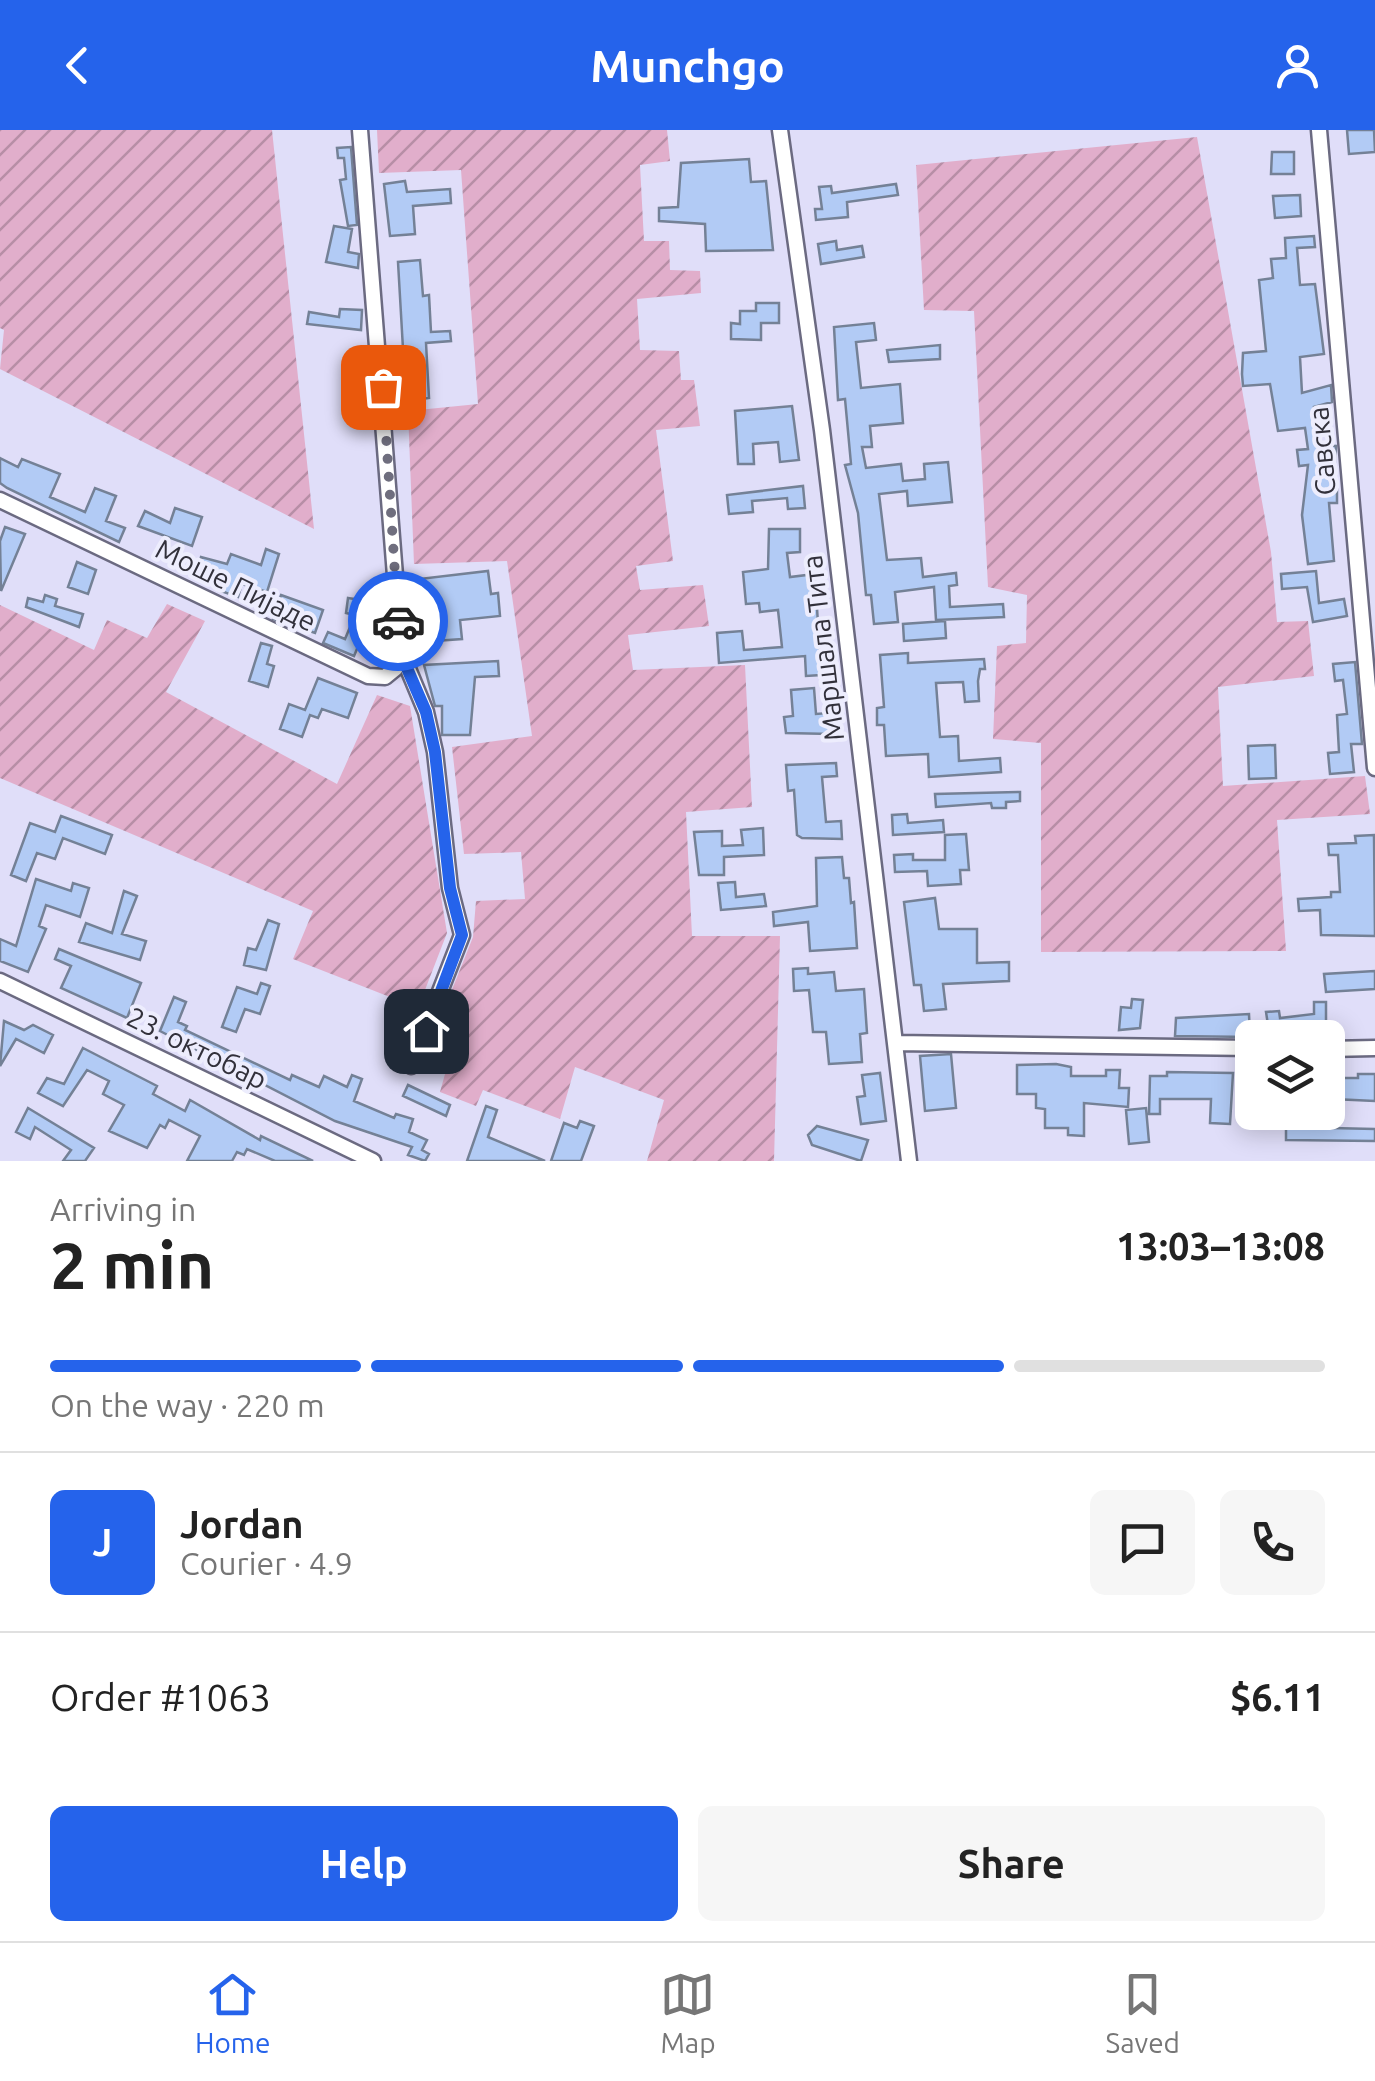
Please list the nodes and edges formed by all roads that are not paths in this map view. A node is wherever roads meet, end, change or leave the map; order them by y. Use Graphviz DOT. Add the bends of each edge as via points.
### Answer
graph roads {
  1 [pos="360,130"];
  2 [pos="780,130"];
  3 [pos="1319,130"];
  4 [pos="0,500"];
  5 [pos="400,652"];
  6 [pos="1375,768"];
  7 [pos="0,980"];
  8 [pos="896,1043"];
  9 [pos="1235,1048"];
  10 [pos="1375,1048"];
  11 [pos="1345,1049"];
  12 [pos="411,1066"];
  13 [pos="373,1161"];
  14 [pos="909,1161"];
  1 -- 5 [label="street"];
  2 -- 8 [label="street, Маршала Тита"];
  3 -- 6 [label="street, Савска"];
  4 -- 5 [label="street, Моше Пијаде" via="368,676 391,673"];
  5 -- 12 [label="street" via="435,752 450,888 462,935"];
  7 -- 13 [label="street, 23. октобар"];
  8 -- 9 [label="street"];
  8 -- 14 [label="street, Маршала Тита"];
  10 -- 11 [label="street"];
}
